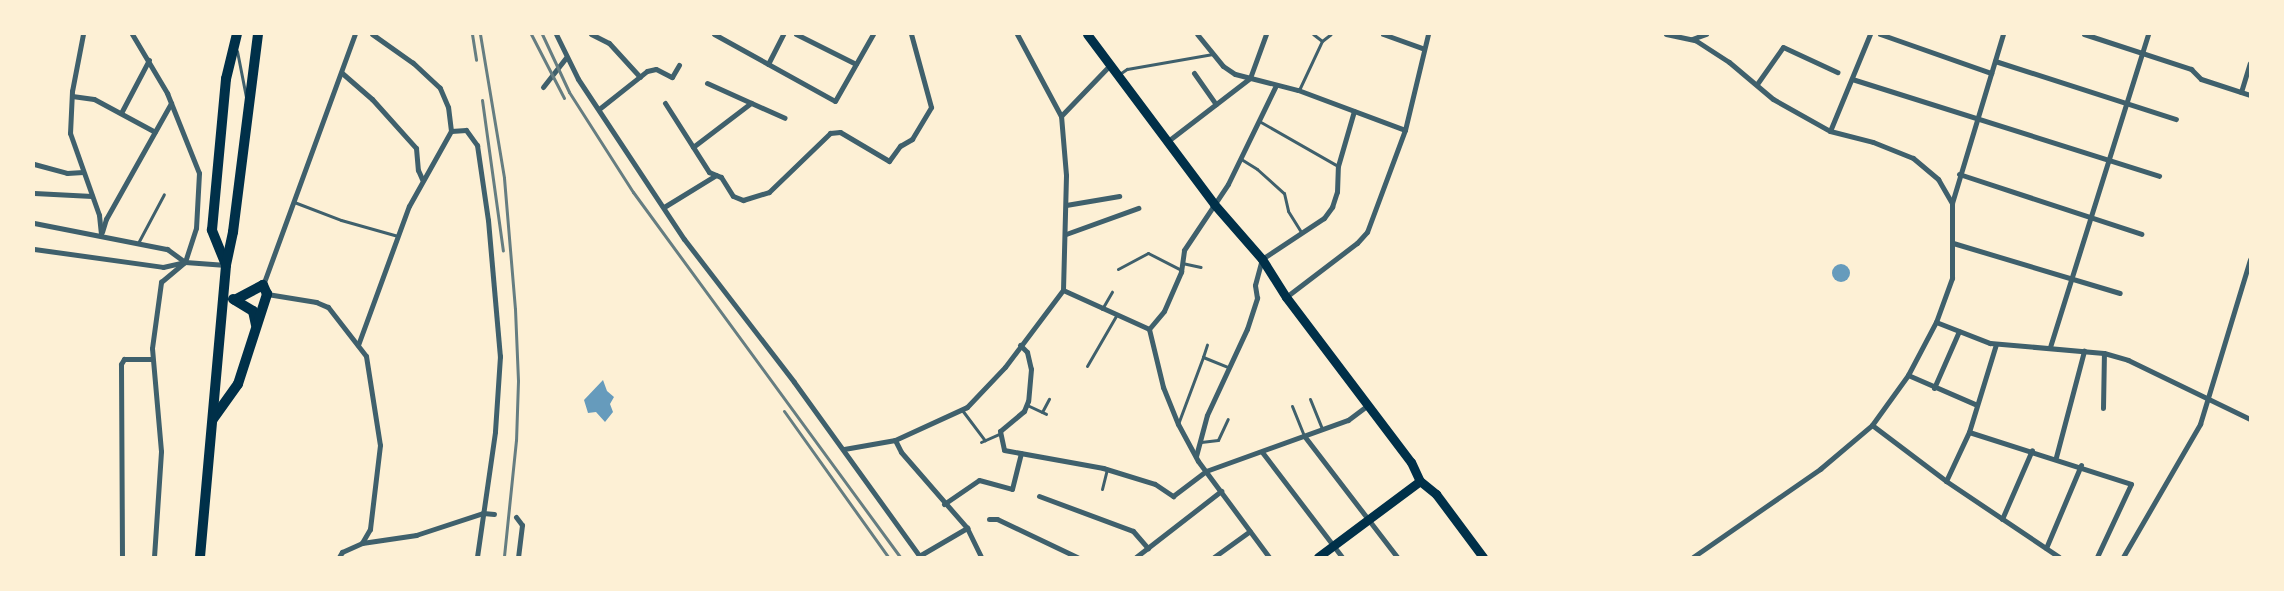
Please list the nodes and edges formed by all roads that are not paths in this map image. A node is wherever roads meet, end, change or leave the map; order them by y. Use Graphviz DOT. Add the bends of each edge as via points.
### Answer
graph roads {
  1 [pos="83,34"];
  2 [pos="134,34"];
  3 [pos="237,34"];
  4 [pos="258,34"];
  5 [pos="355,34"];
  6 [pos="372,34"];
  7 [pos="556,34"];
  8 [pos="591,34"];
  9 [pos="714,34"];
  10 [pos="783,34"];
  11 [pos="796,34"];
  12 [pos="873,34"];
  13 [pos="911,34"];
  14 [pos="1018,34"];
  15 [pos="1088,34"];
  16 [pos="1197,34"];
  17 [pos="1266,34"];
  18 [pos="1313,34"];
  19 [pos="1331,34"];
  20 [pos="1383,34"];
  21 [pos="1428,34"];
  22 [pos="1666,34"];
  23 [pos="1706,34"];
  24 [pos="1870,34"];
  25 [pos="1880,34"];
  26 [pos="2003,34"];
  27 [pos="2084,34"];
  28 [pos="2148,34"];
  29 [pos="1699,35"];
  30 [pos="1692,39"];
  31 [pos="1322,41"];
  32 [pos="236,46"];
  33 [pos="1422,48"];
  34 [pos="2142,53"];
  35 [pos="1213,54"];
  36 [pos="566,58"];
  37 [pos="149,60"];
  38 [pos="1995,62"];
  39 [pos="2250,63"];
  40 [pos="768,64"];
  41 [pos="856,64"];
  42 [pos="679,65"];
  43 [pos="1110,65"];
  44 [pos="1837,72"];
  45 [pos="342,73"];
  46 [pos="1194,73"];
  47 [pos="1991,73"];
  48 [pos="1118,75"];
  49 [pos="640,77"];
  50 [pos="1250,78"];
  51 [pos="1852,79"];
  52 [pos="707,83"];
  53 [pos="1757,84"];
  54 [pos="1276,85"];
  55 [pos="543,87"];
  56 [pos="1298,90"];
  57 [pos="2241,92"];
  58 [pos="2250,95"];
  59 [pos="72,96"];
  60 [pos="171,103"];
  61 [pos="666,103"];
  62 [pos="751,103"];
  63 [pos="248,104"];
  64 [pos="1216,104"];
  65 [pos="2127,104"];
  66 [pos="599,109"];
  67 [pos="1354,111"];
  68 [pos="121,113"];
  69 [pos="1061,116"];
  70 [pos="784,118"];
  71 [pos="1975,119"];
  72 [pos="2176,119"];
  73 [pos="1259,121"];
  74 [pos="1405,130"];
  75 [pos="451,131"];
  76 [pos="155,132"];
  77 [pos="1830,132"];
  78 [pos="1168,141"];
  79 [pos="693,146"];
  80 [pos="1241,159"];
  81 [pos="2109,161"];
  82 [pos="34,164"];
  83 [pos="1338,166"];
  84 [pos="83,172"];
  85 [pos="1959,174"];
  86 [pos="716,175"];
  87 [pos="2159,176"];
  88 [pos="422,179"];
  89 [pos="34,193"];
  90 [pos="164,194"];
  91 [pos="92,196"];
  92 [pos="1119,196"];
  93 [pos="294,202"];
  94 [pos="1952,203"];
  95 [pos="1214,204"];
  96 [pos="1066,205"];
  97 [pos="664,208"];
  98 [pos="1138,208"];
  99 [pos="2091,216"];
  100 [pos="34,223"];
  101 [pos="1301,232"];
  102 [pos="1066,234"];
  103 [pos="2141,234"];
  104 [pos="101,235"];
  105 [pos="398,236"];
  106 [pos="138,243"];
  107 [pos="1953,243"];
  108 [pos="34,248"];
  109 [pos="1262,259"];
  110 [pos="2250,259"];
  111 [pos="185,262"];
  112 [pos="1182,263"];
  113 [pos="226,265"];
  114 [pos="1201,267"];
  115 [pos="1118,269"];
  116 [pos="1181,270"];
  117 [pos="2072,279"];
  118 [pos="265,290"];
  119 [pos="1062,290"];
  120 [pos="1112,292"];
  121 [pos="2120,293"];
  122 [pos="1286,297"];
  123 [pos="223,298"];
  124 [pos="235,300"];
  125 [pos="1102,309"];
  126 [pos="1116,316"];
  127 [pos="1936,322"];
  128 [pos="256,326"];
  129 [pos="1148,329"];
  130 [pos="1959,331"];
  131 [pos="1996,344"];
  132 [pos="358,345"];
  133 [pos="1020,345"];
  134 [pos="1207,345"];
  135 [pos="2050,347"];
  136 [pos="2084,351"];
  137 [pos="2104,352"];
  138 [pos="1203,357"];
  139 [pos="151,358"];
  140 [pos="1087,366"];
  141 [pos="1228,367"];
  142 [pos="1908,375"];
  143 [pos="1934,388"];
  144 [pos="2207,396"];
  145 [pos="1049,399"];
  146 [pos="1310,399"];
  147 [pos="1027,405"];
  148 [pos="1368,405"];
  149 [pos="1977,405"];
  150 [pos="1292,406"];
  151 [pos="2103,408"];
  152 [pos="962,410"];
  153 [pos="1228,419"];
  154 [pos="2250,419"];
  155 [pos="212,420"];
  156 [pos="1178,424"];
  157 [pos="1872,425"];
  158 [pos="1322,430"];
  159 [pos="1969,432"];
  160 [pos="999,434"];
  161 [pos="1305,437"];
  162 [pos="895,440"];
  163 [pos="1201,442"];
  164 [pos="844,449"];
  165 [pos="2032,450"];
  166 [pos="1262,452"];
  167 [pos="1021,453"];
  168 [pos="1196,456"];
  169 [pos="2056,457"];
  170 [pos="2081,465"];
  171 [pos="1107,469"];
  172 [pos="1206,470"];
  173 [pos="1420,481"];
  174 [pos="1946,481"];
  175 [pos="1102,488"];
  176 [pos="1222,491"];
  177 [pos="1039,496"];
  178 [pos="944,504"];
  179 [pos="483,513"];
  180 [pos="494,514"];
  181 [pos="516,517"];
  182 [pos="989,518"];
  183 [pos="2002,519"];
  184 [pos="1369,521"];
  185 [pos="967,528"];
  186 [pos="1250,531"];
  187 [pos="362,543"];
  188 [pos="1333,546"];
  189 [pos="1148,548"];
  190 [pos="2046,548"];
  191 [pos="920,556"];
  192 [pos="122,557"];
  193 [pos="154,557"];
  194 [pos="200,557"];
  195 [pos="339,557"];
  196 [pos="477,557"];
  197 [pos="518,557"];
  198 [pos="981,557"];
  199 [pos="1078,557"];
  200 [pos="1136,557"];
  201 [pos="1214,557"];
  202 [pos="1269,557"];
  203 [pos="1318,557"];
  204 [pos="1342,557"];
  205 [pos="1397,557"];
  206 [pos="1483,557"];
  207 [pos="1693,557"];
  208 [pos="2059,557"];
  209 [pos="2097,557"];
  210 [pos="2123,557"];
  1 -- 59 [label="street"];
  2 -- 37 [label="street"];
  3 -- 32 [label="main road"];
  4 -- 63 [label="main road"];
  5 -- 45 [label="street"];
  6 -- 75 [label="street" via="413,62 440,88 448,107"];
  7 -- 36 [label="street"];
  8 -- 49 [label="street" via="609,42"];
  9 -- 40 [label="street"];
  10 -- 40 [label="street"];
  11 -- 41 [label="street"];
  12 -- 41 [label="street"];
  13 -- 86 [label="street" via="931,107 912,139 900,146 890,160 884,160 840,132 830,134 769,192 757,197 743,200 733,196 721,176"];
  14 -- 69 [label="street"];
  15 -- 43 [label="main road"];
  16 -- 35 [label="street"];
  17 -- 50 [label="street"];
  18 -- 31 [label="lane"];
  19 -- 31 [label="lane"];
  20 -- 33 [label="street"];
  21 -- 33 [label="street"];
  22 -- 30 [label="street"];
  23 -- 29 [label="street"];
  24 -- 51 [label="street"];
  25 -- 47 [label="street"];
  26 -- 38 [label="street"];
  27 -- 34 [label="street"];
  28 -- 34 [label="street"];
  29 -- 30 [label="street"];
  30 -- 53 [label="street"];
  31 -- 56 [label="lane"];
  32 -- 63 [label="lane"];
  32 -- 113 [label="main road" via="226,79 212,230"];
  33 -- 74 [label="street"];
  34 -- 57 [label="street" via="2191,69 2201,79"];
  34 -- 65 [label="street"];
  35 -- 48 [label="lane" via="1127,69"];
  35 -- 50 [label="street" via="1229,71"];
  36 -- 55 [label="street"];
  36 -- 66 [label="street"];
  37 -- 60 [label="street"];
  37 -- 68 [label="street"];
  38 -- 47 [label="street"];
  38 -- 65 [label="street"];
  39 -- 57 [label="street"];
  40 -- 41 [label="street" via="835,101"];
  42 -- 49 [label="street" via="672,77 656,69"];
  43 -- 48 [label="main road"];
  43 -- 69 [label="street"];
  44 -- 53 [label="street" via="1783,47"];
  45 -- 88 [label="street" via="372,99 416,148"];
  45 -- 93 [label="street"];
  46 -- 64 [label="street"];
  47 -- 71 [label="street"];
  48 -- 78 [label="main road"];
  49 -- 66 [label="street"];
  50 -- 54 [label="street"];
  50 -- 64 [label="street"];
  51 -- 71 [label="street"];
  51 -- 77 [label="street"];
  52 -- 62 [label="street"];
  53 -- 77 [label="street" via="1773,99"];
  54 -- 56 [label="street"];
  54 -- 73 [label="street"];
  56 -- 67 [label="street"];
  57 -- 58 [label="street"];
  59 -- 68 [label="street" via="94,99"];
  59 -- 84 [label="street" via="70,133"];
  60 -- 76 [label="street"];
  60 -- 111 [label="street" via="199,173 200,184 196,228"];
  61 -- 79 [label="street"];
  62 -- 70 [label="street"];
  62 -- 79 [label="street"];
  63 -- 113 [label="main road"];
  64 -- 78 [label="street"];
  65 -- 72 [label="street"];
  65 -- 81 [label="street"];
  66 -- 97 [label="street"];
  67 -- 74 [label="street"];
  67 -- 83 [label="street"];
  68 -- 76 [label="street"];
  69 -- 96 [label="street"];
  71 -- 81 [label="street"];
  71 -- 85 [label="street"];
  73 -- 80 [label="street"];
  73 -- 83 [label="lane"];
  74 -- 122 [label="street" via="1367,232"];
  75 -- 88 [label="street" via="444,148"];
  75 -- 179 [label="street" via="466,130 477,146 488,220 500,356 495,432"];
  76 -- 104 [label="street" via="106,219"];
  77 -- 94 [label="street" via="1873,142 1913,158 1938,179"];
  78 -- 95 [label="main road"];
  79 -- 86 [label="street" via="709,172"];
  80 -- 95 [label="street"];
  80 -- 101 [label="lane" via="1284,194 1288,211"];
  81 -- 87 [label="street"];
  81 -- 99 [label="street"];
  82 -- 84 [label="street" via="67,172"];
  83 -- 101 [label="street" via="1337,192 1332,207 1324,218"];
  84 -- 91 [label="street"];
  85 -- 94 [label="street"];
  85 -- 99 [label="street"];
  86 -- 97 [label="street"];
  88 -- 105 [label="street"];
  89 -- 91 [label="street"];
  90 -- 106 [label="lane"];
  91 -- 104 [label="street"];
  92 -- 96 [label="street"];
  93 -- 105 [label="lane"];
  93 -- 118 [label="street"];
  94 -- 107 [label="street"];
  95 -- 109 [label="main road"];
  95 -- 112 [label="street" via="1187,245"];
  96 -- 102 [label="street"];
  97 -- 164 [label="street" via="728,300"];
  98 -- 102 [label="street"];
  99 -- 103 [label="street"];
  99 -- 117 [label="street"];
  100 -- 104 [label="street"];
  101 -- 109 [label="street"];
  102 -- 119 [label="street"];
  104 -- 106 [label="street"];
  105 -- 132 [label="street"];
  106 -- 111 [label="street" via="167,249"];
  107 -- 117 [label="street"];
  107 -- 127 [label="street" via="1952,278"];
  108 -- 111 [label="street" via="163,267"];
  109 -- 122 [label="main road"];
  109 -- 141 [label="street" via="1252,314"];
  110 -- 144 [label="street"];
  111 -- 113 [label="street"];
  111 -- 139 [label="street" via="161,282"];
  112 -- 114 [label="lane"];
  112 -- 116 [label="street"];
  113 -- 123 [label="main road"];
  115 -- 116 [label="lane" via="1148,252"];
  116 -- 129 [label="street" via="1164,311"];
  117 -- 121 [label="street"];
  117 -- 135 [label="street"];
  118 -- 124 [label="main road"];
  118 -- 128 [label="main road"];
  118 -- 132 [label="street" via="328,307"];
  119 -- 125 [label="street"];
  119 -- 133 [label="street"];
  120 -- 125 [label="lane"];
  122 -- 148 [label="main road"];
  123 -- 124 [label="main road"];
  123 -- 155 [label="main road"];
  124 -- 128 [label="main road" via="253,311"];
  125 -- 126 [label="street"];
  126 -- 129 [label="street"];
  126 -- 140 [label="lane"];
  127 -- 130 [label="street"];
  127 -- 142 [label="street"];
  128 -- 155 [label="main road" via="238,384"];
  129 -- 156 [label="street" via="1163,386"];
  130 -- 131 [label="street"];
  130 -- 143 [label="street"];
  131 -- 135 [label="street"];
  131 -- 149 [label="street"];
  132 -- 187 [label="street" via="366,356 380,445 370,529"];
  133 -- 147 [label="street" via="1027,352 1031,369"];
  133 -- 152 [label="street" via="978,398"];
  134 -- 138 [label="lane"];
  135 -- 136 [label="street"];
  136 -- 137 [label="street"];
  136 -- 169 [label="street"];
  137 -- 144 [label="street"];
  137 -- 151 [label="street"];
  138 -- 141 [label="lane"];
  138 -- 156 [label="lane"];
  139 -- 192 [label="street" via="124,359 122,364"];
  139 -- 193 [label="street" via="159,403 161,451"];
  141 -- 163 [label="street" via="1207,415"];
  142 -- 143 [label="street"];
  142 -- 157 [label="street"];
  143 -- 149 [label="street"];
  144 -- 154 [label="street"];
  144 -- 210 [label="street" via="2200,424"];
  145 -- 147 [label="lane" via="1044,413"];
  146 -- 158 [label="lane"];
  147 -- 160 [label="street"];
  148 -- 158 [label="street" via="1350,419"];
  148 -- 173 [label="main road" via="1411,462"];
  149 -- 159 [label="street"];
  150 -- 161 [label="lane"];
  152 -- 160 [label="lane" via="983,441"];
  152 -- 162 [label="street"];
  153 -- 163 [label="lane" via="1218,440"];
  155 -- 194 [label="main road"];
  156 -- 168 [label="street"];
  157 -- 174 [label="street"];
  157 -- 207 [label="street" via="1820,469"];
  158 -- 161 [label="street"];
  159 -- 165 [label="street"];
  159 -- 174 [label="street"];
  160 -- 167 [label="street" via="1004,450"];
  161 -- 166 [label="street"];
  161 -- 184 [label="street"];
  162 -- 164 [label="street"];
  162 -- 178 [label="street" via="901,452"];
  163 -- 168 [label="street"];
  164 -- 191 [label="street"];
  165 -- 169 [label="street"];
  165 -- 183 [label="street"];
  166 -- 172 [label="street"];
  166 -- 188 [label="street"];
  167 -- 171 [label="street"];
  167 -- 178 [label="street" via="1012,488 979,480"];
  168 -- 172 [label="street"];
  169 -- 170 [label="street"];
  170 -- 190 [label="street"];
  170 -- 209 [label="street" via="2131,484"];
  171 -- 172 [label="street" via="1156,484 1172,496"];
  171 -- 175 [label="lane"];
  172 -- 176 [label="street"];
  173 -- 184 [label="main road"];
  173 -- 206 [label="main road" via="1436,494"];
  174 -- 183 [label="street"];
  176 -- 186 [label="street"];
  176 -- 189 [label="street"];
  177 -- 189 [label="street" via="1133,531"];
  178 -- 185 [label="street"];
  179 -- 180 [label="street"];
  179 -- 187 [label="street" via="416,535"];
  179 -- 196 [label="street"];
  181 -- 197 [label="street" via="522,525"];
  182 -- 199 [label="street"];
  183 -- 190 [label="street"];
  184 -- 188 [label="main road"];
  184 -- 205 [label="street"];
  185 -- 191 [label="street"];
  185 -- 198 [label="street"];
  186 -- 201 [label="street"];
  186 -- 202 [label="street"];
  187 -- 195 [label="street" via="342,552"];
  188 -- 203 [label="main road"];
  188 -- 204 [label="street"];
  189 -- 200 [label="street"];
  190 -- 208 [label="street"];
}
